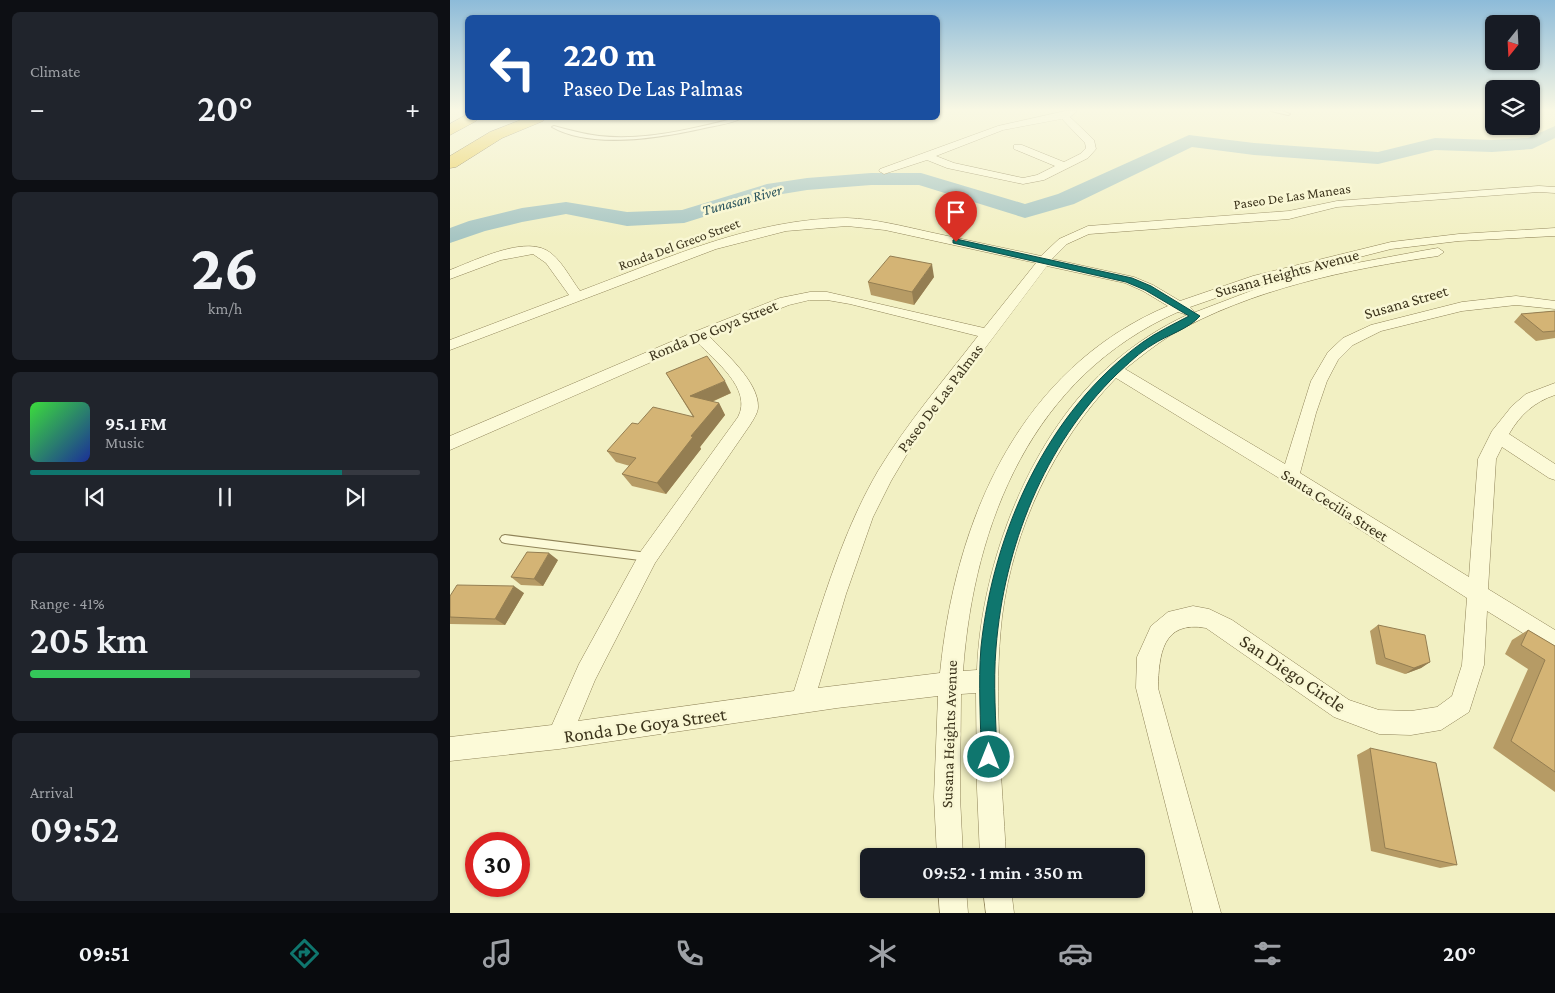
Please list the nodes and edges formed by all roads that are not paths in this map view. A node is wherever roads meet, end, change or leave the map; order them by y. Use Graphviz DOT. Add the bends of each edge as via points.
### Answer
graph roads {
  1 [pos="465,154"];
  2 [pos="933,154"];
  3 [pos="1035,154"];
  4 [pos="1087,154"];
  5 [pos="927,156"];
  6 [pos="450,163"];
  7 [pos="1064,166"];
  8 [pos="884,171"];
  9 [pos="1555,190"];
  10 [pos="1555,232"];
  11 [pos="1555,242"];
  12 [pos="1044,261"];
  13 [pos="450,275"];
  14 [pos="578,297"];
  15 [pos="1555,305"];
  16 [pos="1179,306"];
  17 [pos="1196,316"];
  18 [pos="989,334"];
  19 [pos="698,335"];
  20 [pos="450,345"];
  21 [pos="1115,370"];
  22 [pos="1555,390"];
  23 [pos="1498,436"];
  24 [pos="450,443"];
  25 [pos="1555,473"];
  26 [pos="1290,476"];
  27 [pos="506,539"];
  28 [pos="648,557"];
  29 [pos="1477,595"];
  30 [pos="1555,642"];
  31 [pos="988,681"];
  32 [pos="949,683"];
  33 [pos="802,702"];
  34 [pos="559,737"];
  35 [pos="450,749"];
  36 [pos="949,848"];
  37 [pos="992,848"];
  38 [pos="953,898"];
  39 [pos="998,898"];
  40 [pos="954,913"];
  41 [pos="1000,913"];
  42 [pos="1207,913"];
  1 -- 6 [label="highway"];
  2 -- 5 [label="street"];
  3 -- 7 [label="street"];
  4 -- 7 [label="street"];
  5 -- 7 [label="street" via="943,164 1012,180 1032,180"];
  5 -- 8 [label="street"];
  9 -- 12 [label="street, Paseo De Las Maneas" via="1337,204 1289,215 1088,230 1063,240"];
  10 -- 16 [label="street, Susana Heights Avenue" via="1400,244 1234,285"];
  11 -- 17 [label="street, Susana Heights Avenue" via="1453,250 1380,262 1246,296"];
  12 -- 14 [label="street, Ronda Del Greco Street" via="886,226 815,223 753,234 712,246"];
  12 -- 16 [label="street" via="1129,280"];
  12 -- 18 [label="street, Paseo De Las Palmas"];
  13 -- 14 [label="street" via="511,253 532,249 545,255"];
  14 -- 20 [label="street, Ronda Del Greco Street"];
  15 -- 26 [label="street, Susana Street" via="1505,300 1464,304 1364,331 1347,341 1322,373"];
  16 -- 17 [label="street"];
  16 -- 32 [label="street, Susana Heights Avenue" via="1127,334 1082,366 1044,409 1009,461 981,521 969,559 959,602"];
  17 -- 21 [label="street, Susana Heights Avenue" via="1147,343"];
  18 -- 19 [label="street, Ronda De Goya Street" via="850,300 810,296 785,301"];
  18 -- 33 [label="street, Paseo De Las Palmas" via="906,439 884,477 860,526"];
  19 -- 24 [label="street, Ronda De Goya Street"];
  19 -- 28 [label="street" via="742,382 750,408"];
  21 -- 26 [label="street, Santa Cecilia Street"];
  21 -- 31 [label="street, Susana Heights Avenue" via="1072,418 1039,470 1027,497 994,604"];
  22 -- 23 [label="street, San Diego Circle" via="1532,398"];
  23 -- 25 [label="street"];
  23 -- 29 [label="street, San Diego Circle" via="1487,459"];
  26 -- 29 [label="street, Santa Cecilia Street"];
  27 -- 28 [label="lane"];
  28 -- 34 [label="street" via="587,672"];
  29 -- 30 [label="street, Santa Cecilia Street"];
  29 -- 42 [label="street, San Diego Circle" via="1473,665 1461,704 1441,718 1411,723 1379,722 1342,709 1209,619 1193,616 1176,619 1159,633 1148,657 1147,688"];
  31 -- 32 [label="street, Ronda De Goya Street"];
  31 -- 37 [label="street, Susana Heights Avenue"];
  32 -- 33 [label="street, Ronda De Goya Street"];
  32 -- 36 [label="street, Susana Heights Avenue" via="946,816"];
  33 -- 34 [label="street, Ronda De Goya Street"];
  34 -- 35 [label="street, Ronda De Goya Street"];
  38 -- 40 [label="street"];
  39 -- 41 [label="street"];
}
